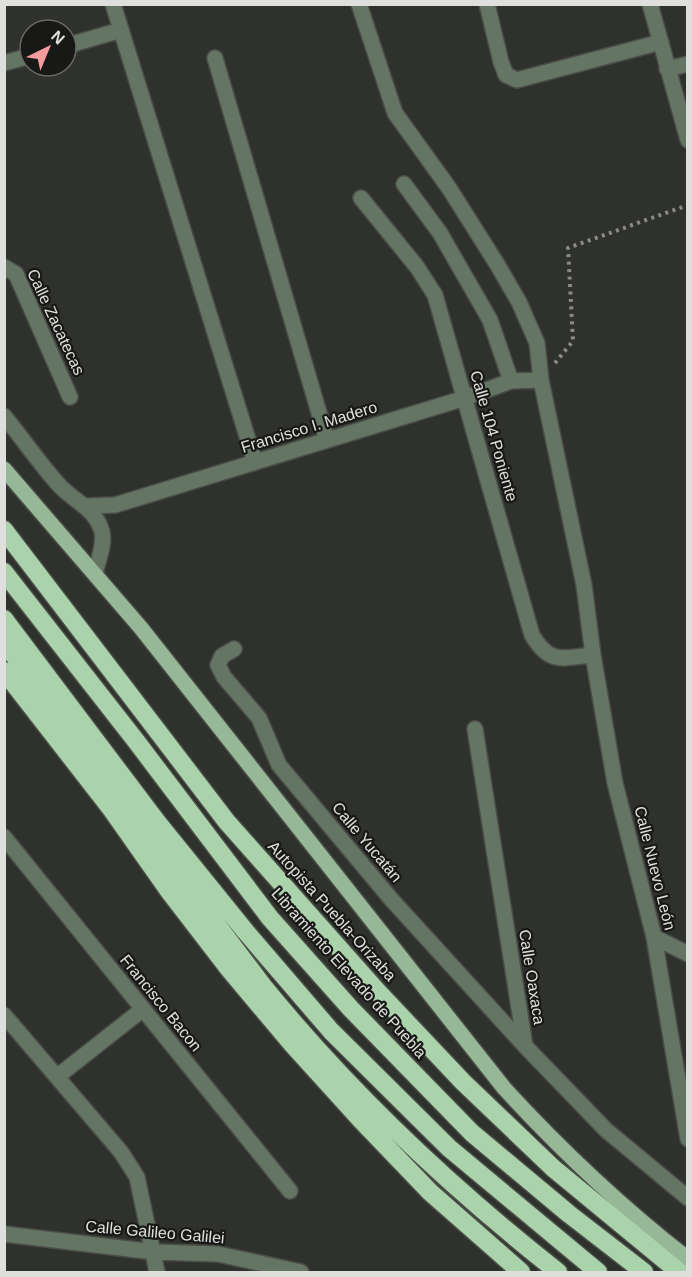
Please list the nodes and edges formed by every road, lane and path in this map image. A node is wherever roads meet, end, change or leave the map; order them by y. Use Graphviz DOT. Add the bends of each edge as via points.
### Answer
graph roads {
  1 [pos="113,4"];
  2 [pos="359,4"];
  3 [pos="487,4"];
  4 [pos="651,4"];
  5 [pos="121,30"];
  6 [pos="661,42"];
  7 [pos="78,43"];
  8 [pos="215,58"];
  9 [pos="687,64"];
  10 [pos="667,69"];
  11 [pos="687,140"];
  12 [pos="404,184"];
  13 [pos="361,198"];
  14 [pos="687,204"];
  15 [pos="4,267"];
  16 [pos="542,380"];
  17 [pos="511,381"];
  18 [pos="70,397"];
  19 [pos="465,398"];
  20 [pos="4,416"];
  21 [pos="327,440"];
  22 [pos="255,462"];
  23 [pos="4,469"];
  24 [pos="86,506"];
  25 [pos="4,530"];
  26 [pos="4,572"];
  27 [pos="95,573"];
  28 [pos="4,619"];
  29 [pos="4,642"];
  30 [pos="234,649"];
  31 [pos="593,655"];
  32 [pos="4,671"];
  33 [pos="476,729"];
  34 [pos="4,837"];
  35 [pos="654,937"];
  36 [pos="687,954"];
  37 [pos="143,1010"];
  38 [pos="4,1015"];
  39 [pos="525,1046"];
  40 [pos="58,1076"];
  41 [pos="687,1139"];
  42 [pos="290,1191"];
  43 [pos="687,1198"];
  44 [pos="4,1234"];
  45 [pos="154,1252"];
  46 [pos="687,1259"];
  47 [pos="157,1272"];
  48 [pos="300,1272"];
  49 [pos="521,1272"];
  50 [pos="558,1272"];
  51 [pos="598,1272"];
  52 [pos="644,1272"];
  53 [pos="679,1272"];
  1 -- 5 [label="street"];
  2 -- 16 [label="street, Calle Nuevo León" via="395,114 448,188 519,302 537,343"];
  3 -- 6 [label="street" via="506,75 517,80"];
  4 -- 6 [label="street"];
  5 -- 7 [label="street"];
  5 -- 22 [label="street"];
  6 -- 10 [label="street"];
  8 -- 21 [label="street"];
  9 -- 10 [label="street"];
  10 -- 11 [label="street"];
  12 -- 17 [label="street" via="440,233 490,320"];
  13 -- 19 [label="street, Calle 104 Poniente" via="435,295"];
  14 -- 16 [label="path" via="568,248 573,341"];
  15 -- 18 [label="street, Calle Zacatecas" via="16,274"];
  16 -- 17 [label="street, Francisco I. Madero"];
  16 -- 31 [label="street, Calle Nuevo León" via="584,585"];
  17 -- 19 [label="street, Francisco I. Madero"];
  19 -- 21 [label="street, Francisco I. Madero"];
  19 -- 31 [label="street, Calle 104 Poniente" via="532,635 540,649 556,659"];
  20 -- 24 [label="street" via="60,486"];
  21 -- 22 [label="street, Francisco I. Madero"];
  22 -- 24 [label="street, Francisco I. Madero" via="115,505"];
  23 -- 27 [label="main road"];
  24 -- 27 [label="street" via="101,530 103,541"];
  25 -- 53 [label="highway, Autopista Puebla-Orizaba" via="226,822 378,992 553,1168"];
  26 -- 52 [label="highway, Libramiento Elevado de Puebla" via="270,918 351,1009 472,1132"];
  27 -- 46 [label="main road" via="504,1088 542,1129"];
  28 -- 51 [label="highway" via="157,822 331,1031 448,1148"];
  29 -- 50 [label="highway" via="303,1035 417,1153"];
  30 -- 39 [label="street, Calle Yucatán" via="222,656 218,665 259,718 279,765 391,899"];
  31 -- 35 [label="street, Calle Nuevo León" via="615,783"];
  32 -- 49 [label="highway" via="229,969 291,1044 430,1192"];
  33 -- 39 [label="street, Calle Oaxaca"];
  34 -- 37 [label="street, Francisco Bacon"];
  35 -- 36 [label="street"];
  35 -- 41 [label="street, Calle Nuevo León"];
  37 -- 40 [label="street"];
  37 -- 42 [label="street, Francisco Bacon"];
  38 -- 40 [label="street"];
  39 -- 43 [label="street, Calle Oaxaca" via="606,1130"];
  40 -- 45 [label="street" via="121,1152 137,1178"];
  44 -- 45 [label="street, Calle Galileo Galilei"];
  45 -- 47 [label="street"];
  45 -- 48 [label="street, Calle Galileo Galilei" via="218,1254"];
}
